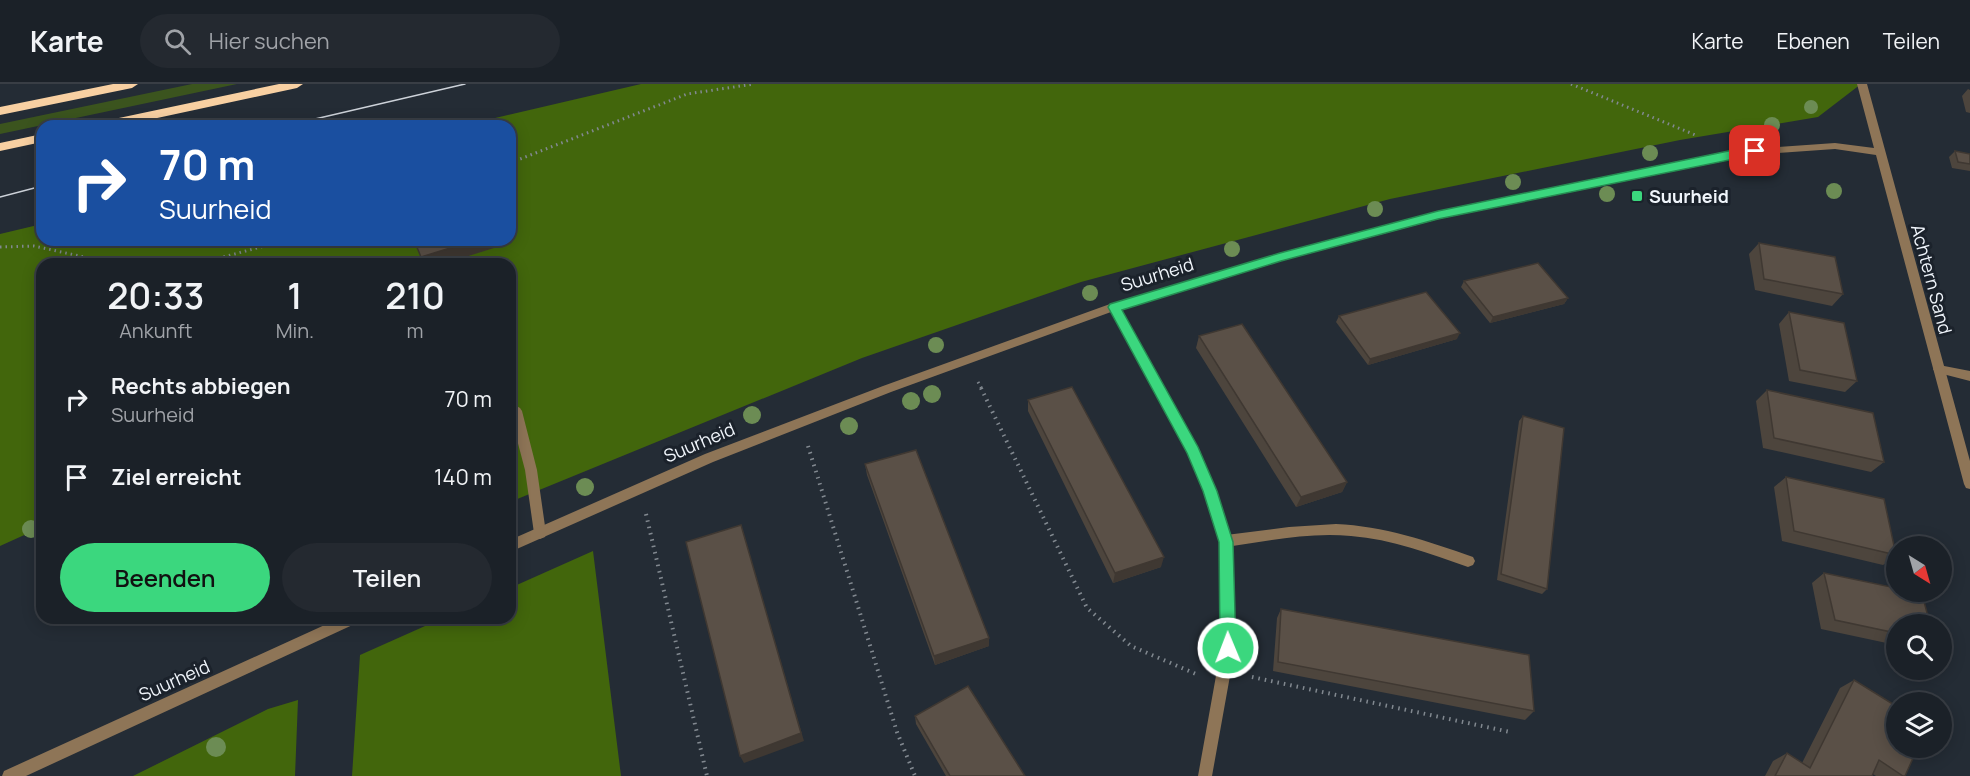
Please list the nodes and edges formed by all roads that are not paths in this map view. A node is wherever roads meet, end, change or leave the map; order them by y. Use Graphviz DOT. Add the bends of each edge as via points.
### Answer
graph roads {
  1 [pos="132,84"];
  2 [pos="297,84"];
  3 [pos="1862,84"];
  4 [pos="0,111"];
  5 [pos="128,120"];
  6 [pos="36,139"];
  7 [pos="0,147"];
  8 [pos="1881,152"];
  9 [pos="1114,307"];
  10 [pos="1939,369"];
  11 [pos="1970,376"];
  12 [pos="516,411"];
  13 [pos="1970,484"];
  14 [pos="540,532"];
  15 [pos="1226,542"];
  16 [pos="516,543"];
  17 [pos="1468,561"];
  18 [pos="341,624"];
  19 [pos="9,776"];
  20 [pos="1204,776"];
  1 -- 4 [label="highway"];
  2 -- 5 [label="highway"];
  3 -- 8 [label="street, Achtern Sand"];
  6 -- 7 [label="highway"];
  8 -- 9 [label="street, Suurheid" via="1835,146 1738,153 1438,215"];
  8 -- 10 [label="street, Achtern Sand"];
  9 -- 14 [label="street, Suurheid" via="709,458"];
  9 -- 15 [label="street" via="1194,451"];
  10 -- 11 [label="street"];
  10 -- 13 [label="street, Achtern Sand"];
  12 -- 14 [label="street" via="531,470"];
  14 -- 16 [label="street, Suurheid"];
  15 -- 17 [label="street" via="1316,530 1352,530 1406,540"];
  15 -- 20 [label="street" via="1228,648"];
  18 -- 19 [label="street, Suurheid"];
}
